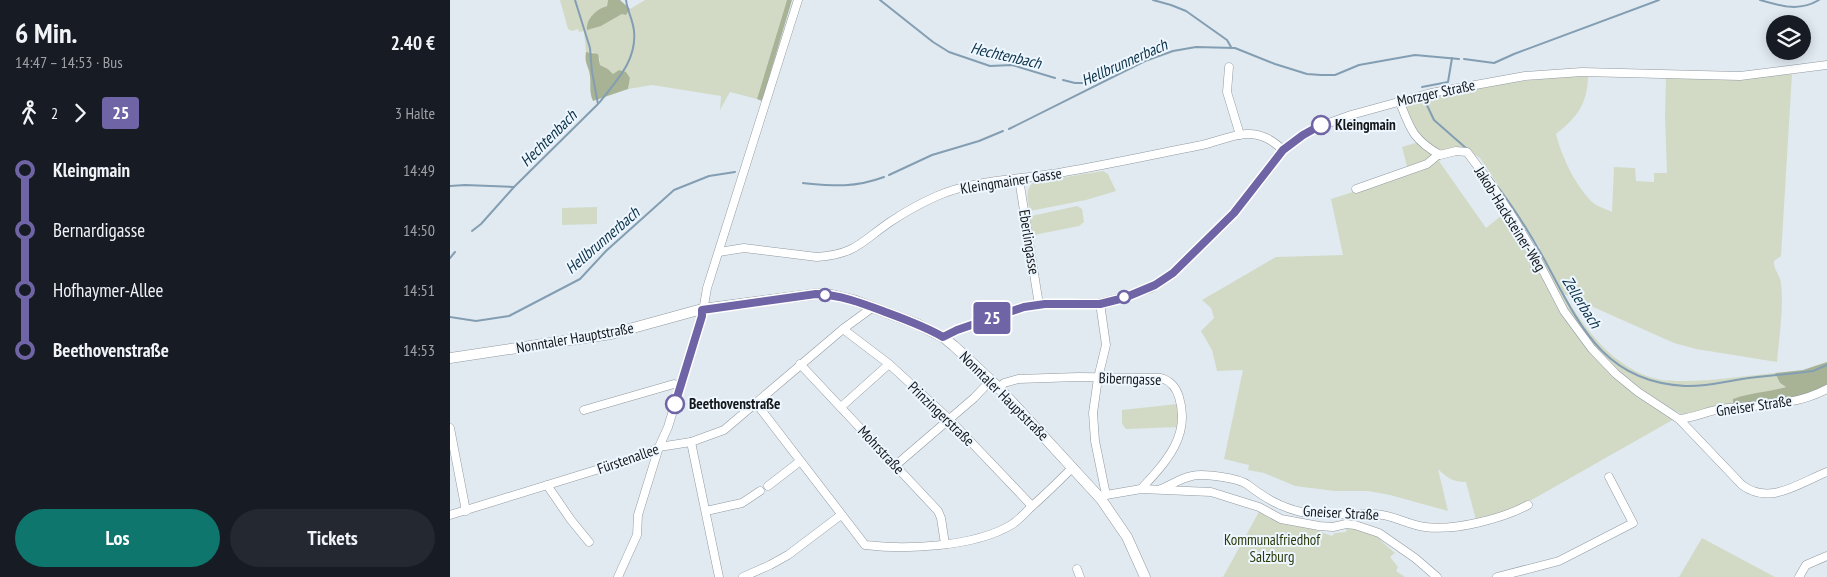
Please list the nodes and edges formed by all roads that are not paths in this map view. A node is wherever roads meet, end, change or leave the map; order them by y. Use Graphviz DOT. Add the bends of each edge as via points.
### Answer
graph roads {
  1 [pos="798,0"];
  2 [pos="1827,65"];
  3 [pos="1229,67"];
  4 [pos="1400,100"];
  5 [pos="1240,135"];
  6 [pos="1283,150"];
  7 [pos="1439,154"];
  8 [pos="1019,179"];
  9 [pos="1356,189"];
  10 [pos="719,252"];
  11 [pos="1100,304"];
  12 [pos="1039,305"];
  13 [pos="873,307"];
  14 [pos="702,310"];
  15 [pos="843,329"];
  16 [pos="943,337"];
  17 [pos="450,358"];
  18 [pos="800,364"];
  19 [pos="889,364"];
  20 [pos="1098,378"];
  21 [pos="991,380"];
  22 [pos="681,386"];
  23 [pos="999,388"];
  24 [pos="1827,389"];
  25 [pos="756,403"];
  26 [pos="840,406"];
  27 [pos="584,410"];
  28 [pos="949,419"];
  29 [pos="1680,419"];
  30 [pos="450,428"];
  31 [pos="691,442"];
  32 [pos="658,447"];
  33 [pos="799,462"];
  34 [pos="896,465"];
  35 [pos="1073,468"];
  36 [pos="1827,472"];
  37 [pos="1609,478"];
  38 [pos="547,485"];
  39 [pos="768,486"];
  40 [pos="1141,489"];
  41 [pos="1160,489"];
  42 [pos="760,491"];
  43 [pos="1103,497"];
  44 [pos="1528,505"];
  45 [pos="1032,506"];
  46 [pos="466,510"];
  47 [pos="706,511"];
  48 [pos="450,514"];
  49 [pos="840,515"];
  50 [pos="589,542"];
  51 [pos="944,544"];
  52 [pos="1827,556"];
  53 [pos="618,577"];
  54 [pos="719,577"];
  55 [pos="743,577"];
  56 [pos="1145,577"];
  57 [pos="1437,577"];
  58 [pos="1497,577"];
  59 [pos="1799,577"];
  1 -- 10 [label="street"];
  2 -- 4 [label="street, Morzger Straße" via="1732,76 1636,72 1555,74 1478,84"];
  3 -- 5 [label="street" via="1227,92"];
  4 -- 6 [label="street, Morzger Straße" via="1321,125"];
  4 -- 7 [label="street" via="1414,136"];
  5 -- 6 [label="street, Kleingmainer Gasse" via="1273,140"];
  5 -- 8 [label="street, Kleingmainer Gasse" via="1123,161"];
  6 -- 11 [label="street, Morzger Straße" via="1234,213 1173,273 1147,290"];
  7 -- 9 [label="street" via="1427,164"];
  7 -- 29 [label="street, Jakob-Hacksteiner-Weg" via="1467,152 1515,221 1564,311 1583,338 1616,374"];
  8 -- 10 [label="street, Kleingmainer Gasse" via="938,195 844,253 817,257 744,248"];
  8 -- 12 [label="street, Eberlingasse"];
  10 -- 14 [label="street"];
  11 -- 12 [label="street, Morzger Straße"];
  11 -- 20 [label="street" via="1106,345"];
  12 -- 16 [label="street, Morzger Straße" via="1008,312"];
  13 -- 14 [label="main road, Nonntaler Hauptstraße" via="832,295 816,294"];
  13 -- 15 [label="street, Fürstenallee"];
  13 -- 16 [label="main road, Nonntaler Hauptstraße"];
  14 -- 17 [label="main road, Nonntaler Hauptstraße" via="611,334"];
  14 -- 22 [label="street"];
  15 -- 18 [label="street, Fürstenallee"];
  15 -- 19 [label="street, Prinzingerstraße"];
  16 -- 21 [label="main road, Nonntaler Hauptstraße"];
  18 -- 25 [label="street, Fürstenallee"];
  18 -- 26 [label="street, Mohrstraße"];
  19 -- 26 [label="street"];
  19 -- 28 [label="street, Prinzingerstraße"];
  20 -- 23 [label="street, Biberngasse" via="1018,379"];
  20 -- 40 [label="street, Biberngasse" via="1161,378 1174,385 1177,391 1182,410 1181,433 1170,456"];
  20 -- 43 [label="street" via="1093,413"];
  21 -- 23 [label="main road, Nonntaler Hauptstraße"];
  21 -- 28 [label="street"];
  22 -- 27 [label="street" via="674,384"];
  22 -- 32 [label="street"];
  23 -- 35 [label="main road, Nonntaler Hauptstraße"];
  24 -- 29 [label="street, Gneiser Straße" via="1814,396 1768,406 1722,409"];
  25 -- 31 [label="street, Fürstenallee" via="724,430"];
  25 -- 33 [label="street"];
  26 -- 34 [label="street, Mohrstraße"];
  28 -- 34 [label="street"];
  28 -- 45 [label="street, Prinzingerstraße"];
  29 -- 36 [label="street" via="1750,491 1764,495 1778,492"];
  30 -- 46 [label="street"];
  31 -- 32 [label="street, Fürstenallee"];
  31 -- 47 [label="street"];
  32 -- 38 [label="street, Fürstenallee" via="648,454"];
  32 -- 53 [label="street" via="638,515 636,535"];
  33 -- 39 [label="street"];
  33 -- 49 [label="street"];
  34 -- 51 [label="street, Mohrstraße" via="938,511"];
  35 -- 43 [label="main road, Nonntaler Hauptstraße"];
  35 -- 45 [label="street"];
  37 -- 58 [label="street" via="1633,522 1559,561"];
  38 -- 46 [label="street, Fürstenallee"];
  38 -- 50 [label="street"];
  40 -- 41 [label="street, Gneiser Straße"];
  40 -- 43 [label="street, Gneiser Straße"];
  41 -- 44 [label="street, Gneiser Straße" via="1194,475 1218,476 1247,484 1257,494 1302,512 1334,516 1387,515 1424,527 1464,527"];
  41 -- 57 [label="street, Gneiser Straße" via="1218,494 1259,507 1281,519 1319,526 1349,524 1364,527 1398,545"];
  42 -- 47 [label="street" via="742,503"];
  43 -- 56 [label="main road, Nonntaler Hauptstraße" via="1127,537"];
  45 -- 51 [label="street" via="1010,526 968,541"];
  46 -- 48 [label="street, Fürstenallee"];
  47 -- 54 [label="street"];
  49 -- 51 [label="street" via="865,545"];
  49 -- 55 [label="street" via="788,555"];
  52 -- 59 [label="street" via="1806,566"];
}
